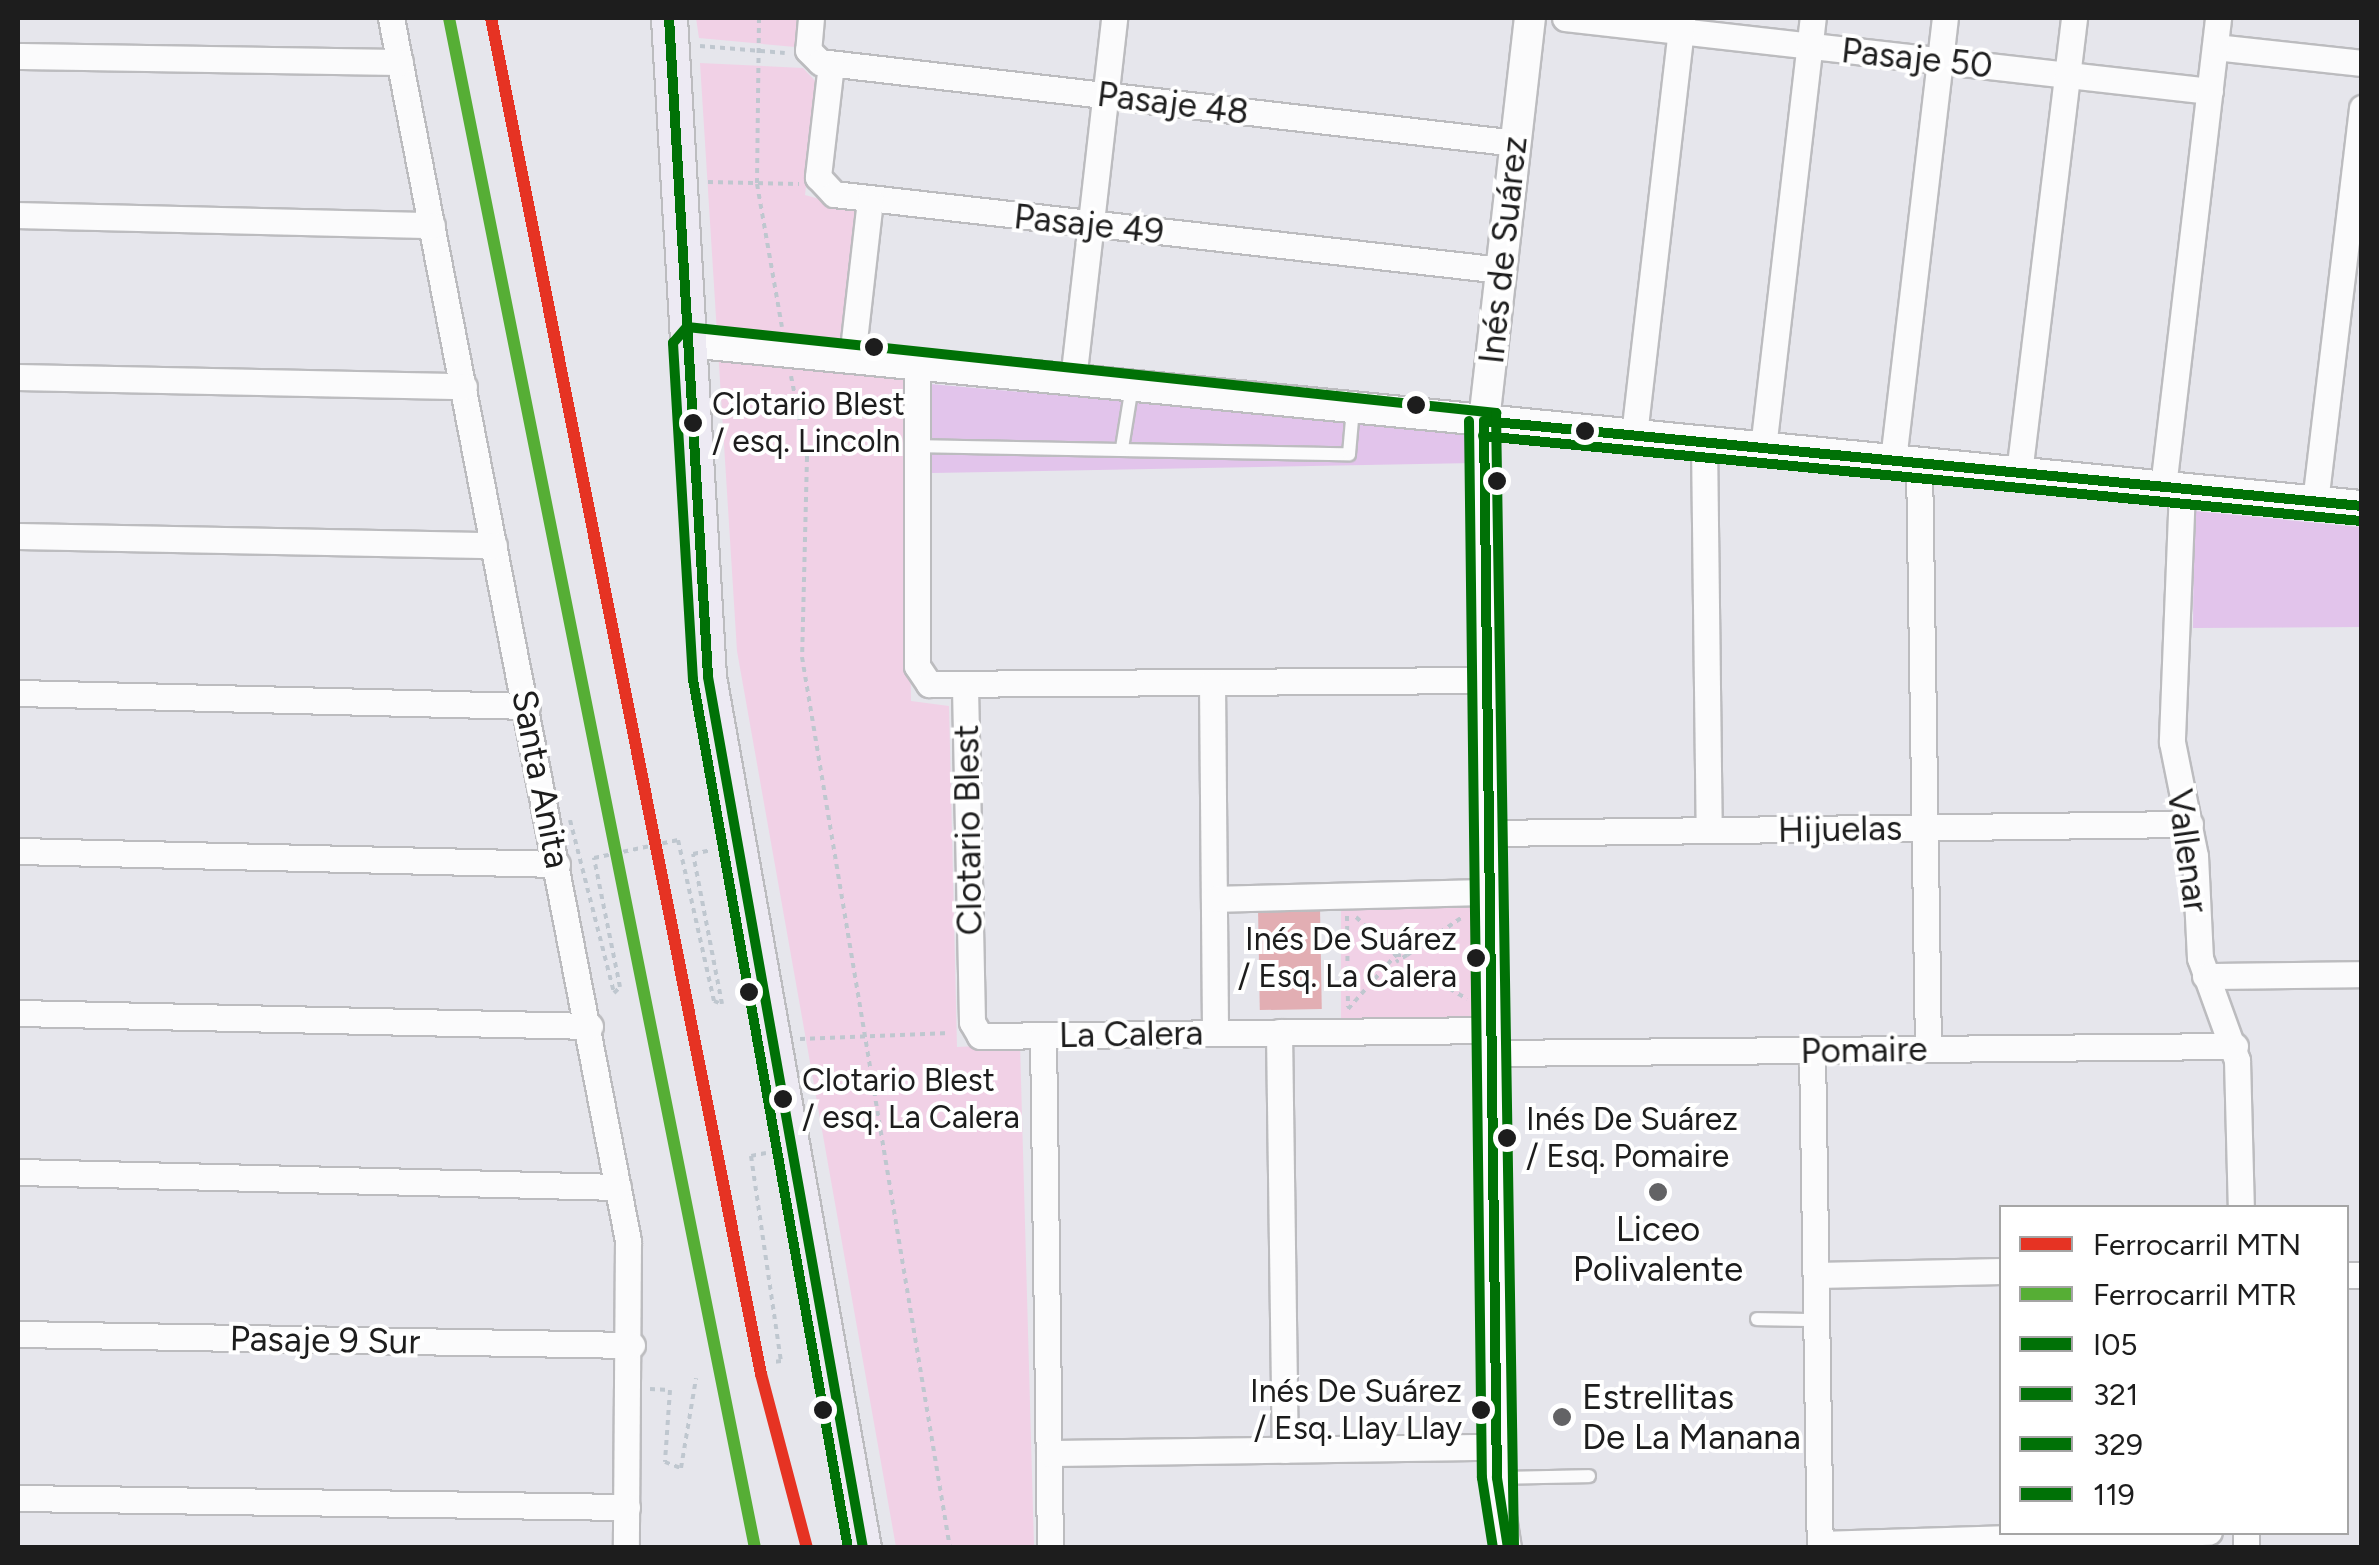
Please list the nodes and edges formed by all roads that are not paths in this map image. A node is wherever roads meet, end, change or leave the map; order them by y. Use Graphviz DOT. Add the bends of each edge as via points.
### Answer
graph roads {
  1 [pos="391,18"];
  2 [pos="811,18"];
  3 [pos="1114,18"];
  4 [pos="1530,18"];
  5 [pos="1565,18"];
  6 [pos="1813,18"];
  7 [pos="1945,18"];
  8 [pos="2074,18"];
  9 [pos="2218,18"];
  10 [pos="1681,24"];
  11 [pos="670,31"];
  12 [pos="1810,46"];
  13 [pos="2215,47"];
  14 [pos="18,56"];
  15 [pos="821,60"];
  16 [pos="1940,60"];
  17 [pos="400,62"];
  18 [pos="2362,63"];
  19 [pos="2067,74"];
  20 [pos="2210,91"];
  21 [pos="1105,96"];
  22 [pos="2362,108"];
  23 [pos="1516,143"];
  24 [pos="870,200"];
  25 [pos="18,215"];
  26 [pos="1091,224"];
  27 [pos="432,225"];
  28 [pos="1501,270"];
  29 [pos="688,342"];
  30 [pos="852,358"];
  31 [pos="917,364"];
  32 [pos="18,377"];
  33 [pos="1073,380"];
  34 [pos="464,386"];
  35 [pos="1132,386"];
  36 [pos="1353,408"];
  37 [pos="1484,421"];
  38 [pos="1634,435"];
  39 [pos="1704,442"];
  40 [pos="918,446"];
  41 [pos="1122,448"];
  42 [pos="1764,448"];
  43 [pos="1906,461"];
  44 [pos="2019,473"];
  45 [pos="2172,488"];
  46 [pos="2315,502"];
  47 [pos="2362,506"];
  48 [pos="18,536"];
  49 [pos="494,545"];
  50 [pos="1488,680"];
  51 [pos="1212,684"];
  52 [pos="965,687"];
  53 [pos="18,693"];
  54 [pos="526,706"];
  55 [pos="2190,824"];
  56 [pos="1925,828"];
  57 [pos="1709,830"];
  58 [pos="1489,832"];
  59 [pos="18,851"];
  60 [pos="557,864"];
  61 [pos="1214,899"];
  62 [pos="1483,900"];
  63 [pos="2362,974"];
  64 [pos="2205,976"];
  65 [pos="18,1013"];
  66 [pos="590,1026"];
  67 [pos="976,1032"];
  68 [pos="1279,1032"];
  69 [pos="1214,1033"];
  70 [pos="1042,1036"];
  71 [pos="1492,1041"];
  72 [pos="2235,1046"];
  73 [pos="1928,1049"];
  74 [pos="1812,1051"];
  75 [pos="18,1172"];
  76 [pos="618,1187"];
  77 [pos="2241,1205"];
  78 [pos="1999,1271"];
  79 [pos="1816,1275"];
  80 [pos="1756,1318"];
  81 [pos="1816,1320"];
  82 [pos="18,1334"];
  83 [pos="632,1345"];
  84 [pos="1498,1448"];
  85 [pos="1285,1450"];
  86 [pos="1049,1453"];
  87 [pos="1589,1476"];
  88 [pos="1498,1490"];
  89 [pos="18,1498"];
  90 [pos="627,1507"];
  91 [pos="2037,1535"];
  92 [pos="1820,1546"];
  93 [pos="626,1548"];
  94 [pos="863,1548"];
  95 [pos="1050,1548"];
  96 [pos="1498,1548"];
  97 [pos="1508,1548"];
  1 -- 17 [label="street, Santa Anita"];
  2 -- 15 [label="street"];
  3 -- 21 [label="street"];
  4 -- 23 [label="street, Inés de Suárez"];
  5 -- 10 [label="street, Pasaje 50"];
  6 -- 12 [label="street"];
  7 -- 16 [label="street"];
  8 -- 19 [label="street"];
  9 -- 13 [label="street, Vallenar"];
  10 -- 12 [label="street, Pasaje 50"];
  10 -- 38 [label="street"];
  11 -- 29 [label="main road"];
  12 -- 16 [label="street, Pasaje 50"];
  12 -- 42 [label="street"];
  13 -- 18 [label="street"];
  13 -- 20 [label="street, Vallenar"];
  14 -- 17 [label="street"];
  15 -- 21 [label="street, Pasaje 48"];
  15 -- 24 [label="street, Pasaje 49" via="821,185"];
  16 -- 19 [label="street, Pasaje 50"];
  16 -- 43 [label="street"];
  17 -- 27 [label="street, Santa Anita"];
  19 -- 20 [label="street, Pasaje 50"];
  19 -- 44 [label="street"];
  20 -- 45 [label="street, Vallenar"];
  21 -- 23 [label="street, Pasaje 48"];
  21 -- 26 [label="street"];
  22 -- 46 [label="street"];
  23 -- 28 [label="street, Inés de Suárez"];
  24 -- 26 [label="street, Pasaje 49"];
  24 -- 30 [label="street"];
  25 -- 27 [label="street"];
  26 -- 28 [label="street, Pasaje 49"];
  26 -- 33 [label="street"];
  27 -- 34 [label="street, Santa Anita"];
  28 -- 37 [label="street, Inés de Suárez"];
  29 -- 30 [label="street"];
  29 -- 94 [label="main road" via="701,613 736,846"];
  30 -- 31 [label="street"];
  31 -- 33 [label="street"];
  31 -- 40 [label="street, Clotario Blest"];
  32 -- 34 [label="street"];
  33 -- 35 [label="street"];
  34 -- 49 [label="street, Santa Anita"];
  35 -- 36 [label="street"];
  35 -- 41 [label="lane"];
  36 -- 37 [label="street"];
  36 -- 41 [label="lane" via="1348,454"];
  37 -- 38 [label="street"];
  37 -- 50 [label="street, Inés de Suárez"];
  38 -- 39 [label="street"];
  39 -- 42 [label="street"];
  39 -- 57 [label="street"];
  40 -- 41 [label="lane"];
  40 -- 52 [label="street, Clotario Blest" via="917,666 935,687"];
  42 -- 43 [label="street"];
  43 -- 44 [label="street"];
  43 -- 56 [label="street"];
  44 -- 45 [label="street"];
  45 -- 46 [label="street"];
  45 -- 55 [label="street, Vallenar" via="2171,721"];
  46 -- 47 [label="street"];
  48 -- 49 [label="street"];
  49 -- 54 [label="street, Santa Anita"];
  50 -- 51 [label="street"];
  50 -- 58 [label="street, Inés de Suárez"];
  51 -- 52 [label="street"];
  51 -- 61 [label="street"];
  52 -- 67 [label="street, Clotario Blest"];
  53 -- 54 [label="street"];
  54 -- 60 [label="street, Santa Anita"];
  55 -- 56 [label="street, Hijuelas"];
  55 -- 64 [label="street, Vallenar"];
  56 -- 57 [label="street, Hijuelas"];
  56 -- 73 [label="street"];
  57 -- 58 [label="street, Hijuelas"];
  58 -- 62 [label="street, Inés de Suárez"];
  59 -- 60 [label="street"];
  60 -- 66 [label="street, Santa Anita"];
  61 -- 62 [label="street"];
  61 -- 69 [label="street"];
  62 -- 71 [label="street, Inés de Suárez"];
  63 -- 64 [label="street"];
  64 -- 72 [label="street, Vallenar"];
  65 -- 66 [label="street"];
  66 -- 76 [label="street, Santa Anita"];
  67 -- 70 [label="street, La Calera"];
  68 -- 69 [label="street, La Calera"];
  68 -- 71 [label="street, La Calera"];
  68 -- 85 [label="street"];
  69 -- 70 [label="street, La Calera"];
  70 -- 86 [label="street"];
  71 -- 74 [label="street, Pomaire"];
  71 -- 84 [label="street, Inés de Suárez"];
  72 -- 73 [label="street, Pomaire"];
  72 -- 77 [label="street, Vallenar"];
  73 -- 74 [label="street, Pomaire"];
  74 -- 79 [label="street"];
  75 -- 76 [label="street"];
  76 -- 83 [label="street, Santa Anita"];
  78 -- 79 [label="street"];
  79 -- 81 [label="street"];
  80 -- 81 [label="lane"];
  81 -- 92 [label="street"];
  82 -- 83 [label="street, Pasaje 9 Sur"];
  83 -- 90 [label="street, Santa Anita"];
  84 -- 85 [label="street"];
  84 -- 88 [label="street, Inés de Suárez"];
  85 -- 86 [label="street"];
  86 -- 95 [label="street"];
  87 -- 88 [label="lane"];
  88 -- 96 [label="street, Inés de Suárez"];
  88 -- 97 [label="street, Inés de Suárez"];
  89 -- 90 [label="street"];
  90 -- 93 [label="street, Santa Anita"];
  91 -- 92 [label="street"];
}
